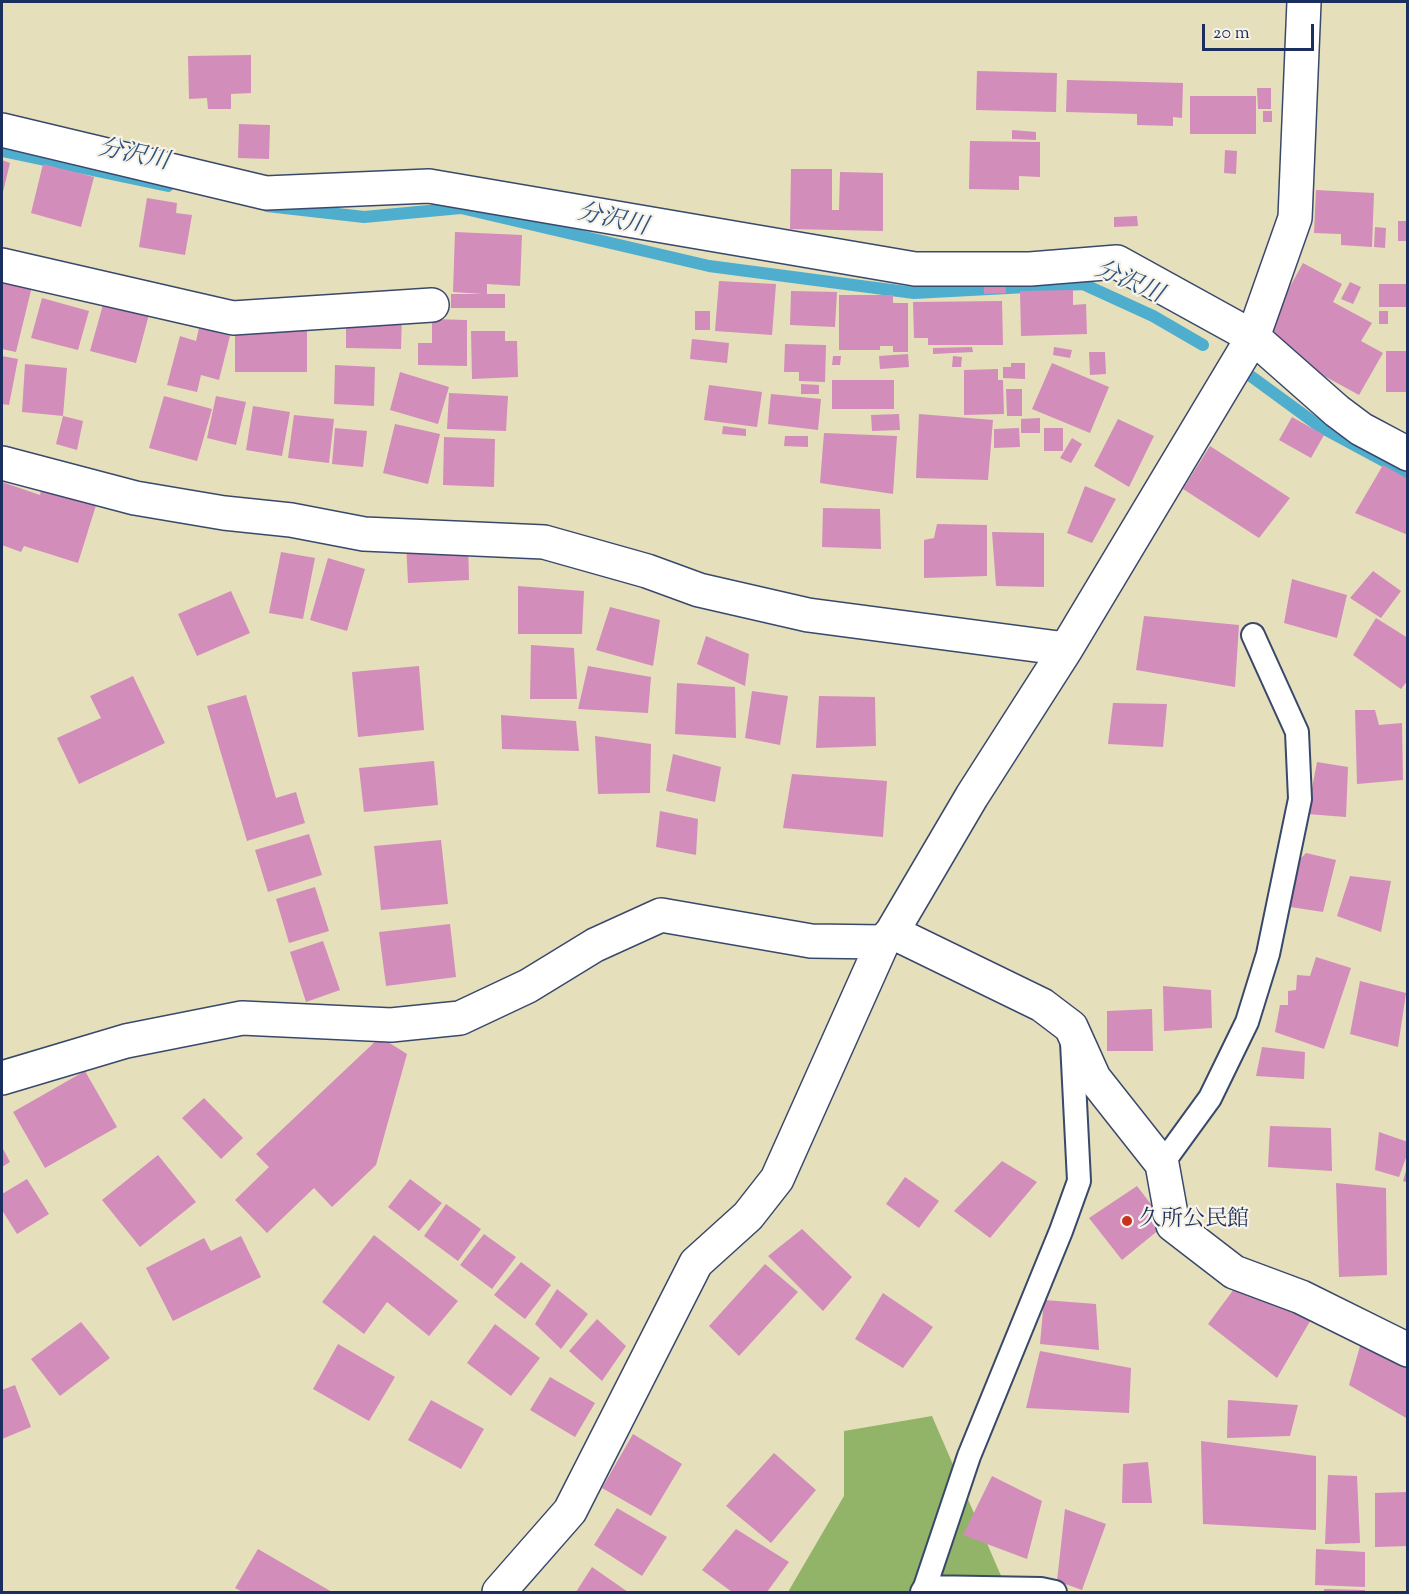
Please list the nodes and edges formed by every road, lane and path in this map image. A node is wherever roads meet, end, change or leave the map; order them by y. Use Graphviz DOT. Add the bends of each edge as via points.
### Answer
graph roads {
  1 [pos="1304,2"];
  2 [pos="2,130"];
  3 [pos="2,265"];
  4 [pos="432,305"];
  5 [pos="1253,337"];
  6 [pos="1407,454"];
  7 [pos="2,463"];
  8 [pos="1253,635"];
  9 [pos="1066,649"];
  10 [pos="887,937"];
  11 [pos="1071,1027"];
  12 [pos="2,1078"];
  13 [pos="1162,1164"];
  14 [pos="1407,1350"];
  15 [pos="923,1590"];
  16 [pos="499,1593"];
  17 [pos="1055,1593"];
  1 -- 5 [label="street" via="1294,218"];
  2 -- 5 [label="street" via="266,193 429,186 915,269 1030,269 1117,262"];
  3 -- 4 [label="street" via="233,318"];
  5 -- 6 [label="street" via="1337,411"];
  5 -- 9 [label="street"];
  7 -- 9 [label="street" via="135,498 364,534 544,542 699,590 808,615"];
  8 -- 13 [label="lane" via="1297,732 1300,799 1268,954 1247,1022 1210,1098"];
  9 -- 10 [label="street"];
  10 -- 11 [label="street" via="1042,1005"];
  10 -- 12 [label="street" via="811,941 661,915 595,945 528,986 460,1018 391,1025 242,1018 126,1041"];
  10 -- 16 [label="street" via="777,1179 748,1216 696,1263 570,1511"];
  11 -- 13 [label="street" via="1094,1078"];
  11 -- 15 [label="lane" via="1079,1180 969,1456"];
  13 -- 14 [label="street" via="1173,1225 1181,1232 1234,1272 1301,1297"];
  15 -- 17 [label="lane" via="1041,1589"];
}
